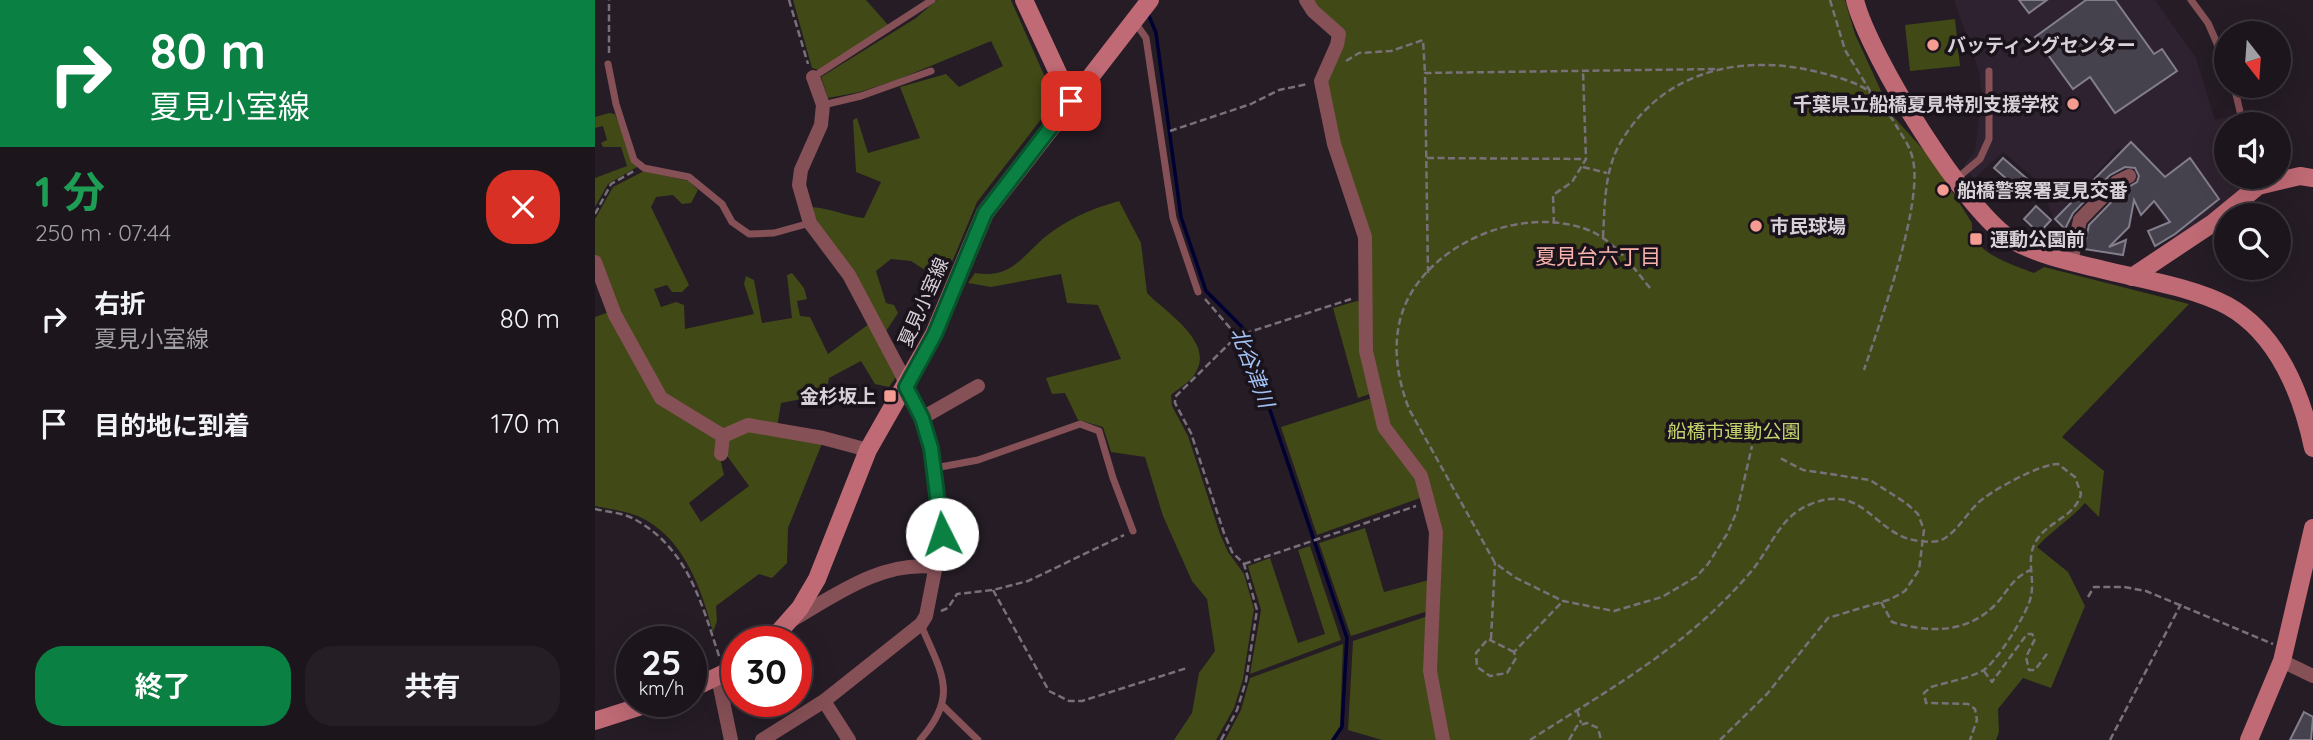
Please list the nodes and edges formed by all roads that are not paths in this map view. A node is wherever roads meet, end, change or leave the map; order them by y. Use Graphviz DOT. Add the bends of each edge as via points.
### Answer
graph roads {
  1 [pos="932,0"];
  2 [pos="1307,0"];
  3 [pos="1855,0"];
  4 [pos="2191,0"];
  5 [pos="1030,1"];
  6 [pos="1144,8"];
  7 [pos="2214,37"];
  8 [pos="608,64"];
  9 [pos="931,71"];
  10 [pos="1989,71"];
  11 [pos="813,77"];
  12 [pos="1071,101"];
  13 [pos="823,106"];
  14 [pos="2129,176"];
  15 [pos="2291,177"];
  16 [pos="2313,178"];
  17 [pos="1955,179"];
  18 [pos="2249,189"];
  19 [pos="810,223"];
  20 [pos="595,262"];
  21 [pos="2071,262"];
  22 [pos="2132,277"];
  23 [pos="1198,292"];
  24 [pos="978,386"];
  25 [pos="906,387"];
  26 [pos="922,418"];
  27 [pos="723,436"];
  28 [pos="2313,448"];
  29 [pos="868,450"];
  30 [pos="721,454"];
  31 [pos="935,468"];
  32 [pos="2313,528"];
  33 [pos="1133,531"];
  34 [pos="934,567"];
  35 [pos="923,620"];
  36 [pos="788,623"];
  37 [pos="785,626"];
  38 [pos="2283,655"];
  39 [pos="2313,676"];
  40 [pos="824,701"];
  41 [pos="942,705"];
  42 [pos="616,715"];
  43 [pos="729,717"];
  44 [pos="595,722"];
  45 [pos="731,740"];
  46 [pos="762,740"];
  47 [pos="849,740"];
  48 [pos="920,740"];
  49 [pos="978,740"];
  50 [pos="1443,740"];
  51 [pos="2249,740"];
  1 -- 11 [label="lane"];
  2 -- 50 [label="street" via="1313,12 1339,34 1321,81 1334,144 1365,237 1366,351 1384,427 1421,476 1436,532 1430,671"];
  3 -- 17 [label="street" via="1872,48"];
  4 -- 7 [label="lane"];
  5 -- 12 [label="street"];
  6 -- 12 [label="street, 夏見小室線"];
  6 -- 23 [label="lane" via="1173,218"];
  8 -- 19 [label="lane" via="628,144 643,168 689,177 749,234"];
  9 -- 13 [label="lane"];
  10 -- 17 [label="lane" via="1989,139 1980,159"];
  11 -- 13 [label="street"];
  12 -- 25 [label="street, 夏見小室線" via="985,213 935,334"];
  13 -- 19 [label="street" via="821,125 799,185"];
  14 -- 21 [label="street" via="2117,182 2080,220"];
  15 -- 16 [label="street"];
  17 -- 21 [label="street" via="1984,216 2012,240"];
  18 -- 22 [label="street" via="2213,223"];
  19 -- 25 [label="street" via="849,275"];
  20 -- 27 [label="street" via="615,316 661,398"];
  21 -- 22 [label="street"];
  22 -- 28 [label="street" via="2227,306 2260,332 2289,374"];
  24 -- 26 [label="street"];
  25 -- 26 [label="street"];
  25 -- 29 [label="street, 夏見小室線"];
  26 -- 31 [label="street"];
  27 -- 29 [label="street" via="748,425"];
  27 -- 30 [label="street"];
  29 -- 36 [label="street, 夏見小室線" via="817,579"];
  31 -- 33 [label="lane" via="978,460 1080,424 1099,431"];
  31 -- 34 [label="street" via="942,534"];
  32 -- 38 [label="street"];
  34 -- 35 [label="street"];
  34 -- 36 [label="street" via="866,577"];
  35 -- 40 [label="street"];
  35 -- 41 [label="lane" via="944,677"];
  36 -- 37 [label="street, 夏見小室線"];
  38 -- 39 [label="street"];
  38 -- 51 [label="street"];
  40 -- 46 [label="street"];
  40 -- 47 [label="street"];
  41 -- 48 [label="lane" via="937,721"];
  41 -- 49 [label="lane"];
  42 -- 44 [label="street"];
  43 -- 45 [label="street"];
}
